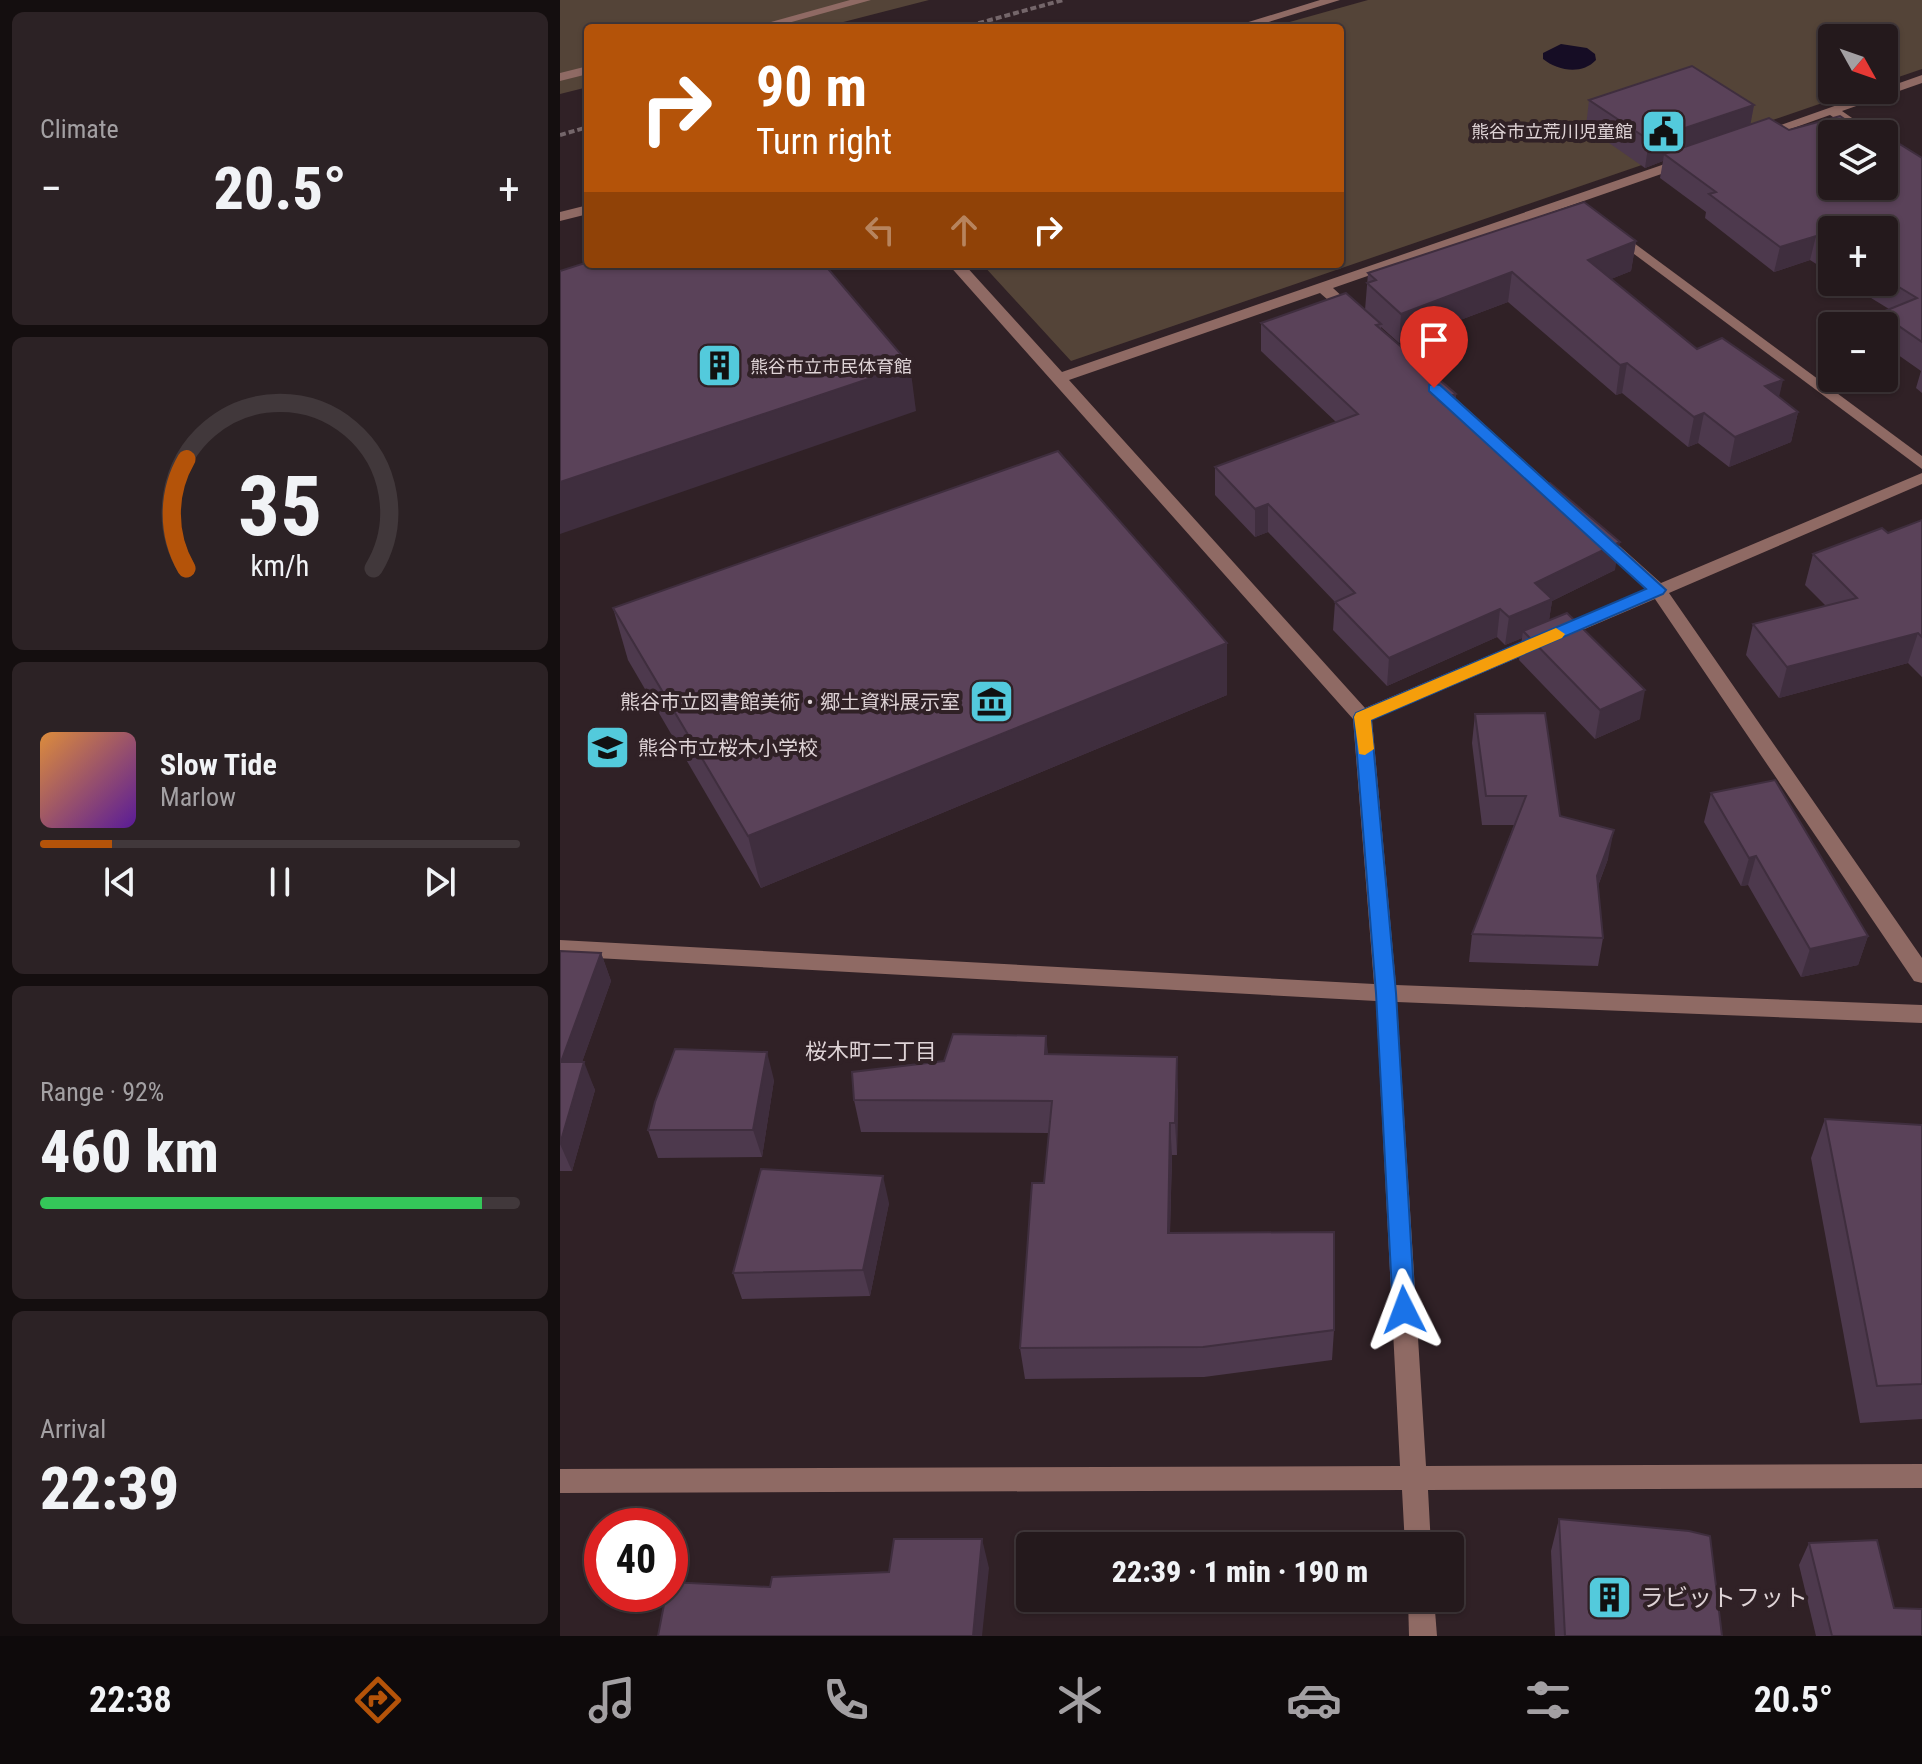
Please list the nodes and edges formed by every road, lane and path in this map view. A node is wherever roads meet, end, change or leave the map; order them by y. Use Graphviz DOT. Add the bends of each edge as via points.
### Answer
graph roads {
  1 [pos="865,0"];
  2 [pos="1063,0"];
  3 [pos="1334,0"];
  4 [pos="771,24"];
  5 [pos="976,24"];
  6 [pos="1249,24"];
  7 [pos="584,71"];
  8 [pos="560,77"];
  9 [pos="1922,79"];
  10 [pos="1832,111"];
  11 [pos="1846,120"];
  12 [pos="584,128"];
  13 [pos="560,135"];
  14 [pos="1745,140"];
  15 [pos="1701,155"];
  16 [pos="1571,200"];
  17 [pos="584,210"];
  18 [pos="560,217"];
  19 [pos="960,268"];
  20 [pos="1323,287"];
  21 [pos="1369,329"];
  22 [pos="1060,378"];
  23 [pos="1427,381"];
  24 [pos="1922,464"];
  25 [pos="1922,478"];
  26 [pos="1658,590"];
  27 [pos="1362,717"];
  28 [pos="560,948"];
  29 [pos="1922,975"];
  30 [pos="1386,993"];
  31 [pos="1922,1014"];
  32 [pos="1922,1476"];
  33 [pos="1414,1477"];
  34 [pos="560,1481"];
  35 [pos="1417,1532"];
  36 [pos="1422,1612"];
  37 [pos="1423,1636"];
  1 -- 4 [label="street"];
  2 -- 5 [label="path"];
  3 -- 6 [label="street"];
  7 -- 8 [label="street"];
  9 -- 10 [label="street"];
  10 -- 11 [label="street"];
  10 -- 14 [label="street"];
  12 -- 13 [label="path"];
  15 -- 16 [label="street"];
  16 -- 20 [label="street"];
  16 -- 24 [label="street"];
  17 -- 18 [label="street"];
  19 -- 22 [label="street"];
  20 -- 21 [label="street"];
  20 -- 22 [label="street"];
  22 -- 27 [label="street"];
  23 -- 26 [label="street"];
  25 -- 26 [label="street"];
  26 -- 27 [label="street"];
  26 -- 29 [label="street"];
  27 -- 30 [label="street"];
  28 -- 30 [label="street"];
  30 -- 31 [label="street"];
  30 -- 33 [label="street"];
  32 -- 33 [label="street"];
  33 -- 34 [label="street"];
  33 -- 35 [label="street"];
  36 -- 37 [label="street"];
}
